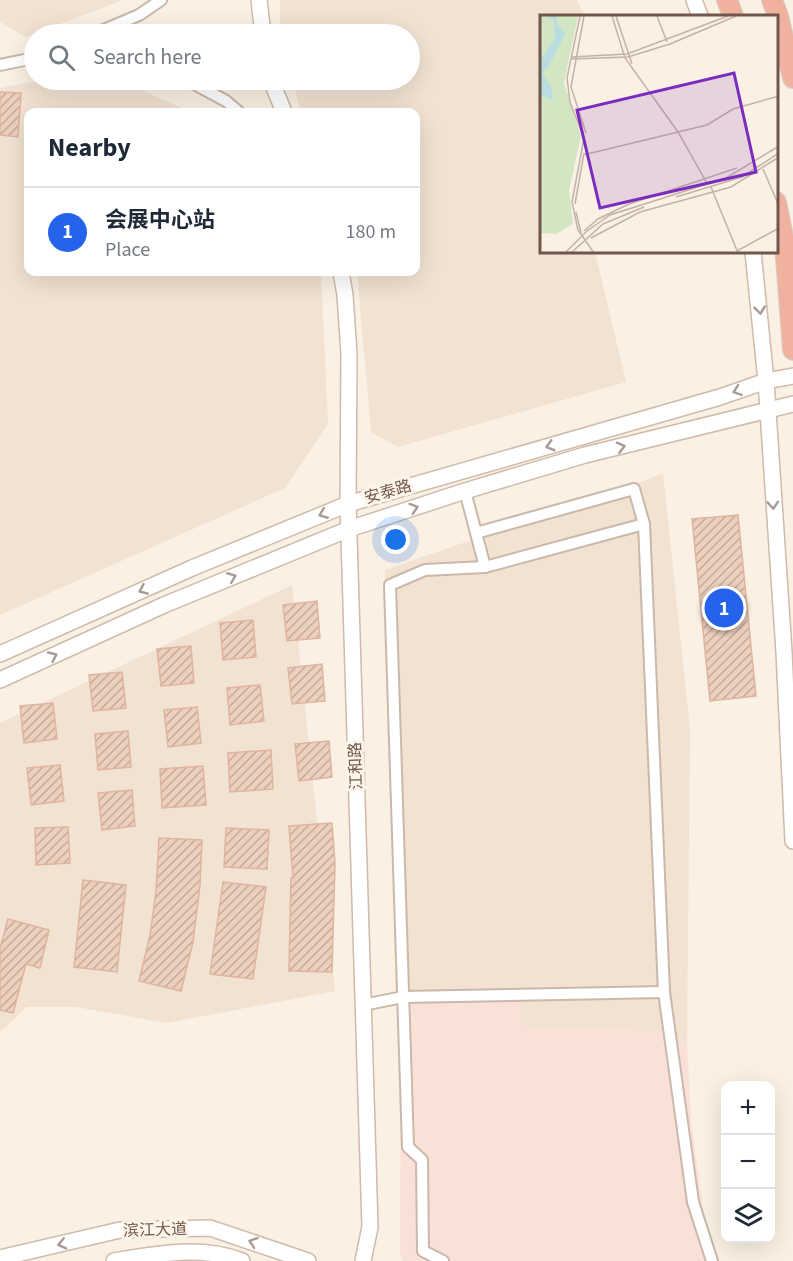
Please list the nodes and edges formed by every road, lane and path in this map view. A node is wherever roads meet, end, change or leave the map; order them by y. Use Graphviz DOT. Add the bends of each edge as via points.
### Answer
graph roads {
  1 [pos="161,0"];
  2 [pos="259,0"];
  3 [pos="694,0"];
  4 [pos="727,0"];
  5 [pos="777,5"];
  6 [pos="700,15"];
  7 [pos="733,15"];
  8 [pos="118,24"];
  9 [pos="262,24"];
  10 [pos="24,60"];
  11 [pos="0,65"];
  12 [pos="793,78"];
  13 [pos="206,90"];
  14 [pos="275,90"];
  15 [pos="235,108"];
  16 [pos="282,108"];
  17 [pos="778,208"];
  18 [pos="753,254"];
  19 [pos="342,276"];
  20 [pos="793,350"];
  21 [pos="793,376"];
  22 [pos="766,381"];
  23 [pos="793,404"];
  24 [pos="766,409"];
  25 [pos="465,491"];
  26 [pos="348,504"];
  27 [pos="644,524"];
  28 [pos="349,529"];
  29 [pos="476,533"];
  30 [pos="485,567"];
  31 [pos="0,654"];
  32 [pos="0,680"];
  33 [pos="793,841"];
  34 [pos="664,992"];
  35 [pos="403,997"];
  36 [pos="363,1005"];
  37 [pos="0,1258"];
  38 [pos="114,1261"];
  39 [pos="242,1261"];
  40 [pos="308,1261"];
  41 [pos="363,1261"];
  42 [pos="443,1261"];
  43 [pos="712,1261"];
  1 -- 8 [label="street"];
  2 -- 9 [label="main road"];
  3 -- 6 [label="main road"];
  4 -- 7 [label="highway"];
  5 -- 12 [label="highway"];
  10 -- 11 [label="street"];
  13 -- 15 [label="street"];
  14 -- 16 [label="main road"];
  17 -- 20 [label="highway"];
  18 -- 22 [label="main road, one-way"];
  19 -- 26 [label="main road, 江和路" via="349,354"];
  21 -- 22 [label="main road, 安泰路"];
  22 -- 24 [label="main road"];
  22 -- 26 [label="main road, 安泰路, one-way"];
  23 -- 24 [label="main road, 安泰路"];
  25 -- 24 [label="main road, 安泰路, one-way" via="585,455"];
  24 -- 33 [label="main road, one-way"];
  28 -- 25 [label="main road, 安泰路, one-way"];
  25 -- 29 [label="street"];
  26 -- 28 [label="main road, 江和路"];
  26 -- 31 [label="main road, 安泰路, one-way"];
  27 -- 29 [label="street" via="634,489"];
  27 -- 30 [label="street"];
  27 -- 34 [label="street"];
  32 -- 28 [label="main road, 安泰路, one-way" via="164,605"];
  28 -- 36 [label="main road, 江和路"];
  29 -- 30 [label="street"];
  30 -- 35 [label="street" via="424,570 390,585"];
  34 -- 35 [label="street"];
  34 -- 43 [label="street" via="693,1202"];
  35 -- 36 [label="street"];
  35 -- 42 [label="street" via="408,1147 422,1160 423,1251"];
  36 -- 41 [label="main road, 江和路" via="370,1227"];
  40 -- 37 [label="main road, 滨江大道, one-way" via="210,1228 120,1230"];
  38 -- 39 [label="main road, 滨江大道" via="186,1251 228,1255"];
}
